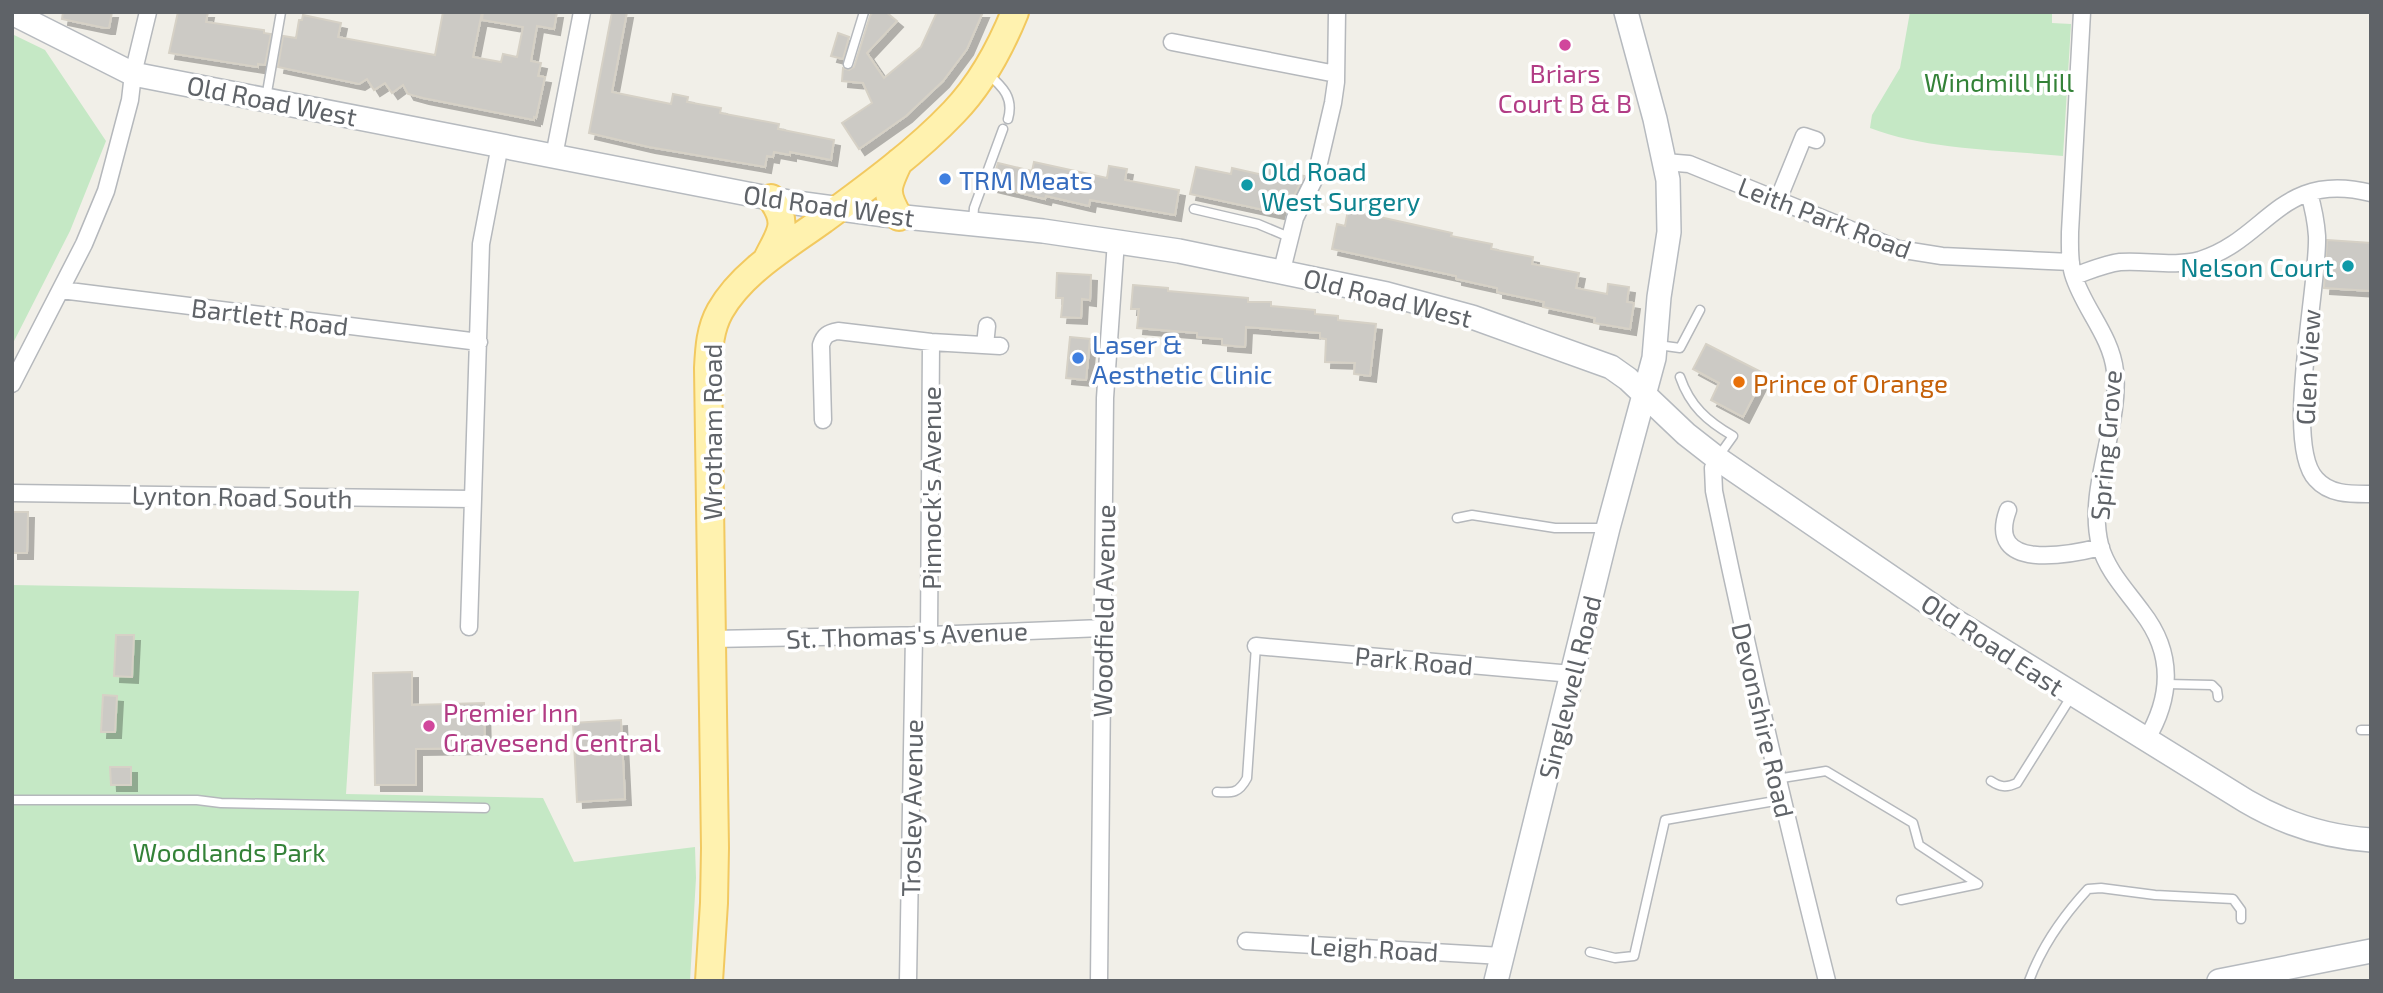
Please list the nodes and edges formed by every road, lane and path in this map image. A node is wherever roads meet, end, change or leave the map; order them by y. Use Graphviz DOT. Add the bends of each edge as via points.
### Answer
graph roads {
  1 [pos="148,12"];
  2 [pos="281,12"];
  3 [pos="582,12"];
  4 [pos="864,12"];
  5 [pos="1015,12"];
  6 [pos="1337,12"];
  7 [pos="1626,12"];
  8 [pos="2082,12"];
  9 [pos="12,13"];
  10 [pos="1172,42"];
  11 [pos="848,64"];
  12 [pos="986,72"];
  13 [pos="133,74"];
  14 [pos="1336,74"];
  15 [pos="266,98"];
  16 [pos="1009,119"];
  17 [pos="1003,129"];
  18 [pos="1803,135"];
  19 [pos="500,145"];
  20 [pos="554,156"];
  21 [pos="899,162"];
  22 [pos="1665,162"];
  23 [pos="2309,193"];
  24 [pos="2371,193"];
  25 [pos="771,198"];
  26 [pos="1778,200"];
  27 [pos="838,209"];
  28 [pos="1194,209"];
  29 [pos="899,217"];
  30 [pos="973,224"];
  31 [pos="1289,237"];
  32 [pos="1116,241"];
  33 [pos="766,261"];
  34 [pos="2073,269"];
  35 [pos="1282,271"];
  36 [pos="61,290"];
  37 [pos="1700,310"];
  38 [pos="987,326"];
  39 [pos="479,342"];
  40 [pos="931,342"];
  41 [pos="1655,344"];
  42 [pos="1680,377"];
  43 [pos="12,384"];
  44 [pos="1644,393"];
  45 [pos="823,421"];
  46 [pos="1717,458"];
  47 [pos="12,493"];
  48 [pos="2371,494"];
  49 [pos="472,499"];
  50 [pos="2008,510"];
  51 [pos="1457,518"];
  52 [pos="1608,528"];
  53 [pos="2101,547"];
  54 [pos="469,627"];
  55 [pos="1102,628"];
  56 [pos="921,635"];
  57 [pos="712,639"];
  58 [pos="1256,646"];
  59 [pos="1573,674"];
  60 [pos="2166,684"];
  61 [pos="2072,695"];
  62 [pos="2218,697"];
  63 [pos="2361,730"];
  64 [pos="2371,730"];
  65 [pos="2146,740"];
  66 [pos="1776,779"];
  67 [pos="1991,781"];
  68 [pos="1217,792"];
  69 [pos="12,800"];
  70 [pos="1781,800"];
  71 [pos="485,808"];
  72 [pos="2371,840"];
  73 [pos="1901,900"];
  74 [pos="2241,919"];
  75 [pos="1246,941"];
  76 [pos="2371,951"];
  77 [pos="1590,952"];
  78 [pos="1502,956"];
  79 [pos="709,981"];
  80 [pos="908,981"];
  81 [pos="1099,981"];
  82 [pos="1496,981"];
  83 [pos="1827,981"];
  84 [pos="2029,981"];
  85 [pos="2219,981"];
  1 -- 13 [label="street"];
  2 -- 15 [label="lane"];
  3 -- 20 [label="street"];
  4 -- 11 [label="lane"];
  5 -- 12 [label="main road, Wrotham Road"];
  6 -- 14 [label="street"];
  7 -- 22 [label="main road, Singlewell Road"];
  8 -- 34 [label="street" via="2070,232"];
  9 -- 13 [label="main road, Old Road West"];
  10 -- 14 [label="street"];
  12 -- 16 [label="lane" via="1009,97"];
  12 -- 21 [label="main road, Wrotham Road" via="953,113"];
  13 -- 15 [label="main road, Old Road West"];
  13 -- 36 [label="street" via="106,191"];
  14 -- 31 [label="street" via="1318,169"];
  15 -- 19 [label="main road, Old Road West"];
  17 -- 30 [label="lane" via="974,208"];
  18 -- 26 [label="street"];
  19 -- 20 [label="main road, Old Road West"];
  19 -- 39 [label="street" via="481,244"];
  20 -- 25 [label="main road, Old Road West"];
  21 -- 27 [label="main road, Wrotham Road"];
  21 -- 29 [label="main road" via="887,192"];
  22 -- 26 [label="street, Leith Park Road" via="1689,164"];
  22 -- 41 [label="main road, Singlewell Road" via="1669,232"];
  23 -- 24 [label="street, Leith Park Road" via="2341,187"];
  23 -- 34 [label="street, Leith Park Road" via="2282,205 2226,248 2199,260 2117,262"];
  23 -- 48 [label="street, Glen View" via="2317,237 2305,365 2303,452 2317,481 2347,494"];
  25 -- 27 [label="main road, Old Road West"];
  25 -- 33 [label="main road" via="782,227"];
  26 -- 34 [label="street, Leith Park Road" via="1898,249"];
  27 -- 29 [label="main road, Old Road West"];
  27 -- 33 [label="main road, Wrotham Road"];
  28 -- 31 [label="lane" via="1258,224"];
  29 -- 30 [label="main road, Old Road West"];
  30 -- 32 [label="main road, Old Road West"];
  31 -- 35 [label="street"];
  32 -- 35 [label="main road, Old Road West"];
  32 -- 55 [label="street, Woodfield Avenue" via="1105,398"];
  33 -- 57 [label="main road, Wrotham Road" via="723,307 710,339"];
  34 -- 53 [label="street, Spring Grove" via="2112,354 2115,375 2098,498"];
  35 -- 44 [label="main road, Old Road West" via="1387,294 1499,326 1611,368"];
  36 -- 39 [label="street, Bartlett Road"];
  36 -- 43 [label="street"];
  37 -- 41 [label="lane" via="1680,348"];
  38 -- 40 [label="street" via="993,346"];
  39 -- 49 [label="street"];
  40 -- 45 [label="street" via="829,333 821,345"];
  40 -- 56 [label="street, Pinnock's Avenue"];
  41 -- 44 [label="main road, Singlewell Road"];
  42 -- 46 [label="lane" via="1697,410 1733,436"];
  44 -- 46 [label="main road, Old Road East"];
  44 -- 52 [label="main road, Singlewell Road"];
  46 -- 61 [label="main road, Old Road East"];
  46 -- 66 [label="street, Devonshire Road" via="1714,491"];
  47 -- 49 [label="street, Lynton Road South"];
  49 -- 54 [label="street"];
  50 -- 53 [label="street" via="2006,538 2027,556"];
  51 -- 52 [label="lane" via="1472,515 1573,530"];
  52 -- 59 [label="main road, Singlewell Road"];
  53 -- 60 [label="street, Spring Grove" via="2115,576 2153,627 2164,657"];
  55 -- 56 [label="street, St. Thomas's Avenue"];
  55 -- 81 [label="street, Woodfield Avenue"];
  56 -- 57 [label="street, St. Thomas's Avenue"];
  56 -- 80 [label="street, Trosley Avenue"];
  57 -- 79 [label="main road, Wrotham Road" via="715,875"];
  58 -- 59 [label="street, Park Road"];
  58 -- 68 [label="lane" via="1247,778 1235,793"];
  59 -- 78 [label="main road, Singlewell Road"];
  60 -- 62 [label="lane" via="2212,685"];
  60 -- 65 [label="street, Spring Grove" via="2163,706"];
  61 -- 65 [label="main road, Old Road East"];
  61 -- 67 [label="lane" via="2017,783 2000,787"];
  63 -- 64 [label="lane"];
  65 -- 72 [label="main road, Old Road East" via="2273,817 2320,834"];
  66 -- 70 [label="street, Devonshire Road"];
  66 -- 73 [label="lane" via="1826,771 1913,823 1919,845 1978,884"];
  69 -- 71 [label="lane" via="206,797"];
  70 -- 77 [label="lane" via="1665,820 1634,956 1615,958"];
  70 -- 83 [label="street, Devonshire Road"];
  74 -- 84 [label="lane" via="2234,899 2088,889 2035,963"];
  75 -- 78 [label="street, Leigh Road"];
  76 -- 85 [label="main road"];
  78 -- 82 [label="main road, Singlewell Road"];
}
